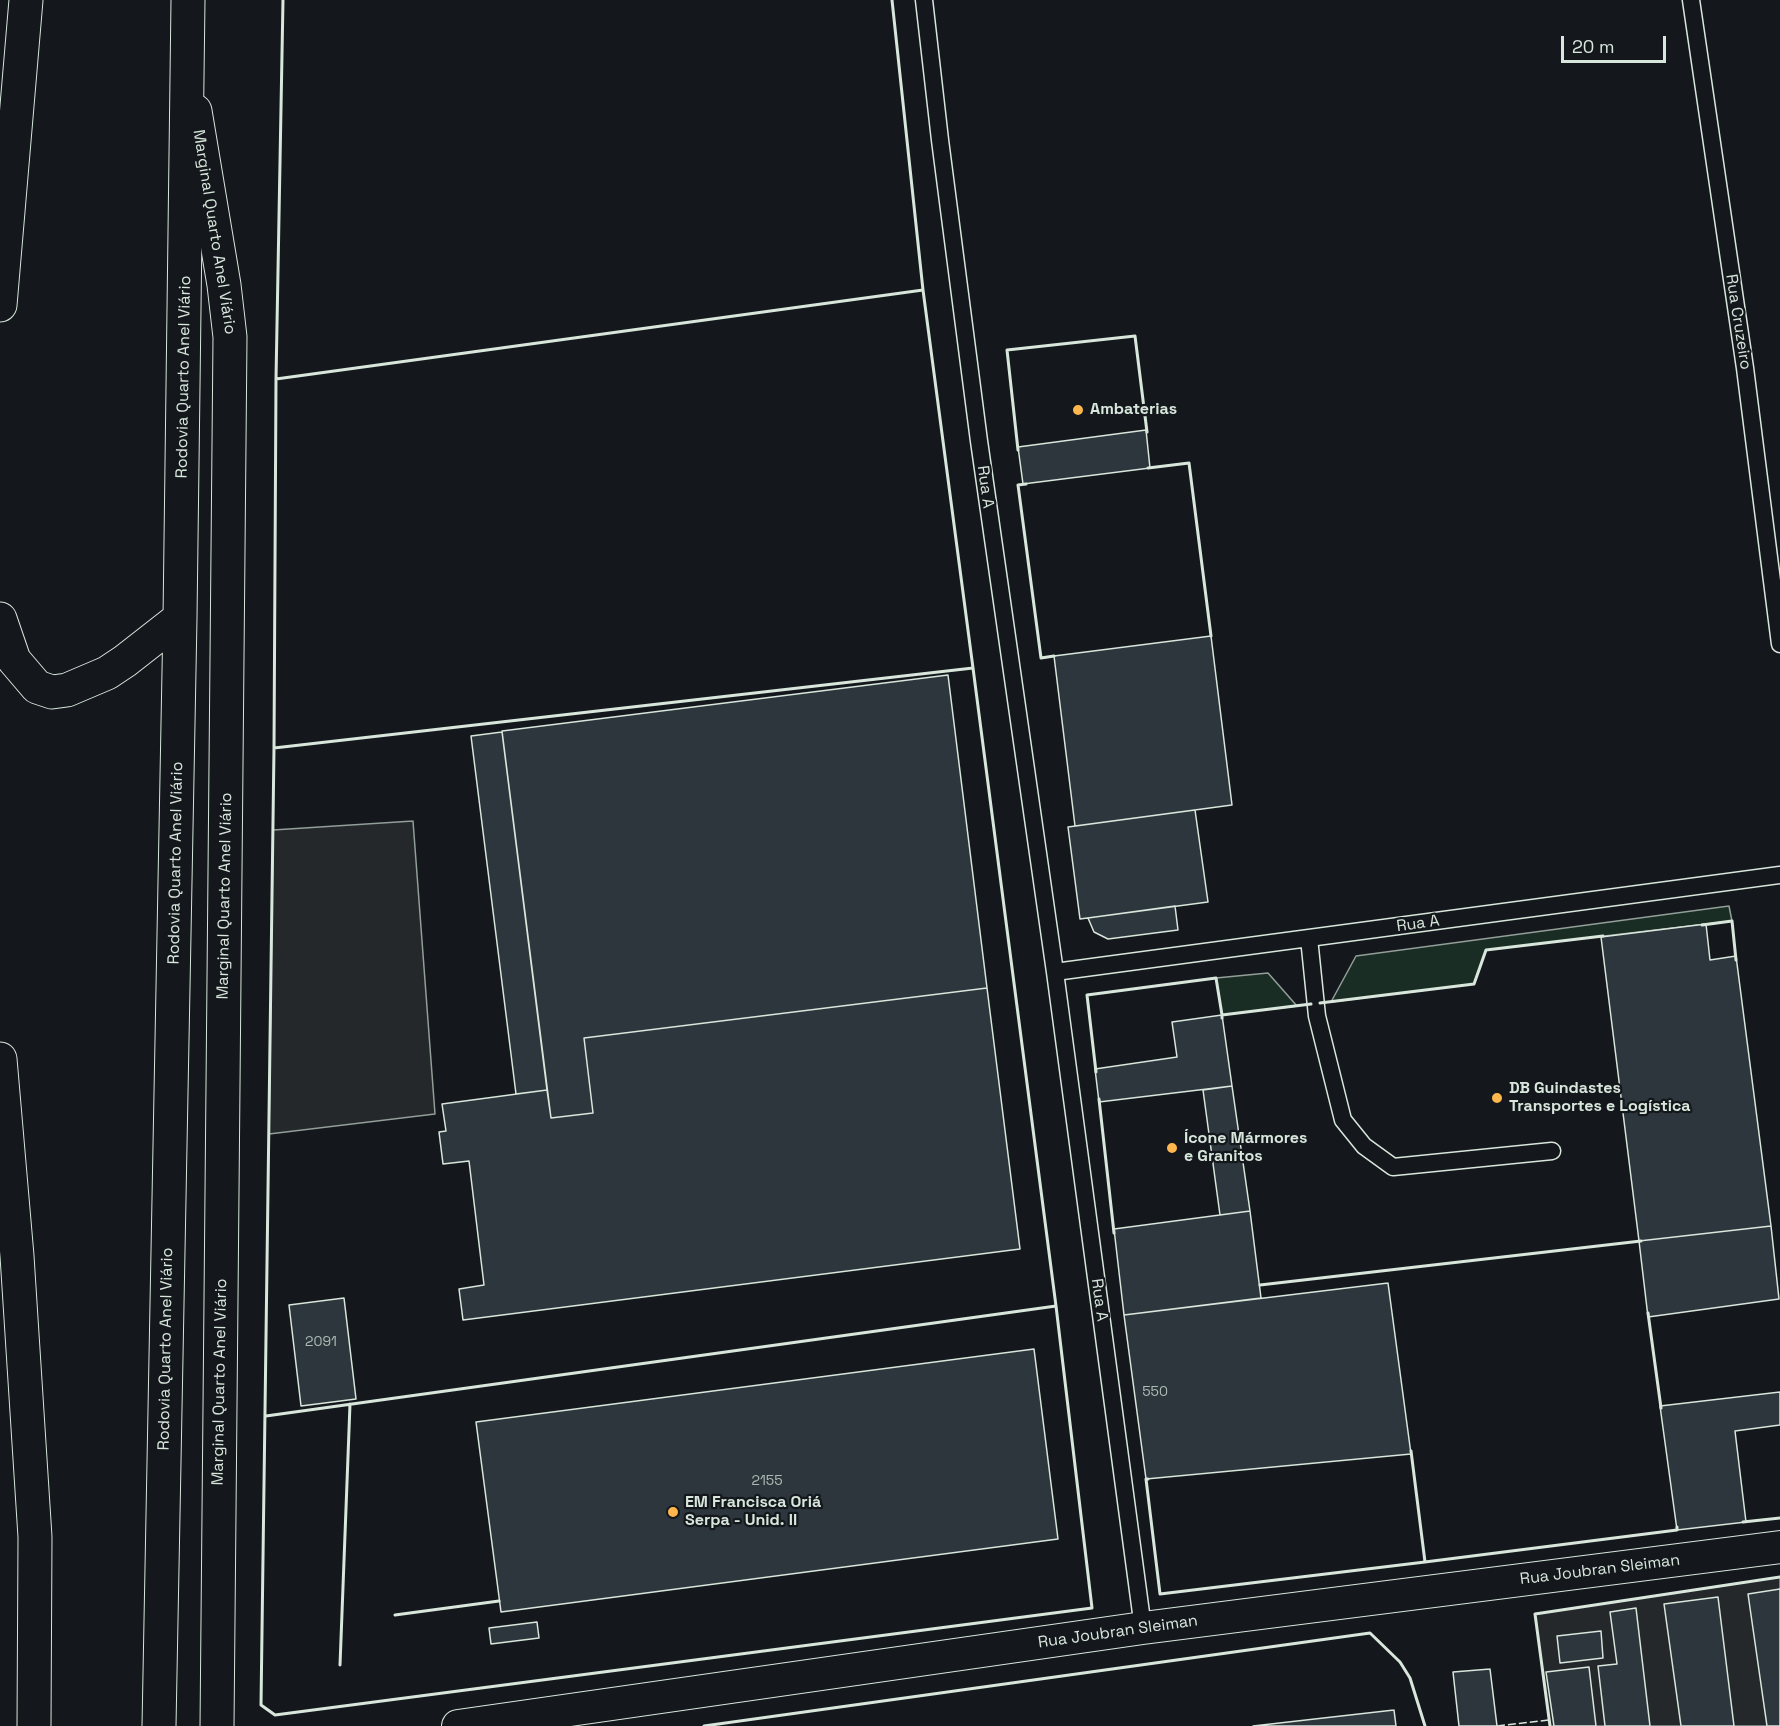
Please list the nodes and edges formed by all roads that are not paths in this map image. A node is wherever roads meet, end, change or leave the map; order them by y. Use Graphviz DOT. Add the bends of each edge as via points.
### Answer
graph roads {
  1 [pos="26,0"];
  2 [pos="188,0"];
  3 [pos="924,0"];
  4 [pos="1691,0"];
  5 [pos="188,70"];
  6 [pos="0,305"];
  7 [pos="180,618"];
  8 [pos="0,619"];
  9 [pos="1780,644"];
  10 [pos="1780,875"];
  11 [pos="1309,938"];
  12 [pos="1055,972"];
  13 [pos="0,1059"];
  14 [pos="1552,1151"];
  15 [pos="1780,1547"];
  16 [pos="1143,1628"];
  17 [pos="34,1726"];
  18 [pos="159,1726"];
  19 [pos="216,1726"];
  20 [pos="458,1726"];
  1 -- 6 [label="main road"];
  2 -- 5 [label="main road, Rodovia Quarto Anel Viário"];
  3 -- 12 [label="lane, Rua A" via="979,441"];
  4 -- 9 [label="lane, Rua Cruzeiro" via="1745,368"];
  5 -- 7 [label="main road, Rodovia Quarto Anel Viário"];
  5 -- 19 [label="main road, Marginal Quarto Anel Viário" via="225,285 230,337"];
  7 -- 8 [label="main road" via="107,673 67,690 52,692 37,687 14,660"];
  7 -- 18 [label="main road, Rodovia Quarto Anel Viário"];
  10 -- 11 [label="lane, Rua A"];
  11 -- 12 [label="lane, Rua A"];
  11 -- 14 [label="lane" via="1317,1016 1343,1120 1364,1146 1393,1167"];
  12 -- 16 [label="lane, Rua A"];
  13 -- 17 [label="main road" via="35,1537"];
  15 -- 16 [label="street, Rua Joubran Sleiman"];
  16 -- 20 [label="street, Rua Joubran Sleiman"];
}
